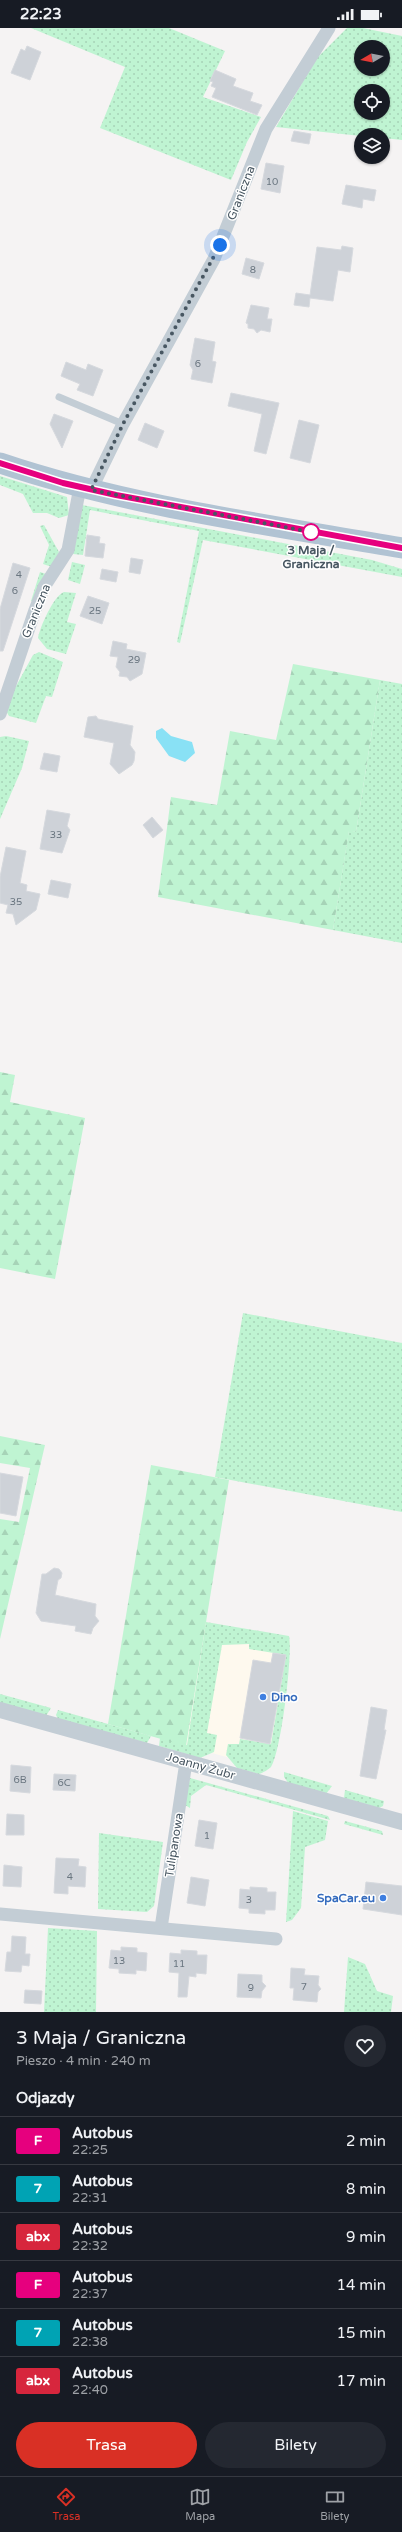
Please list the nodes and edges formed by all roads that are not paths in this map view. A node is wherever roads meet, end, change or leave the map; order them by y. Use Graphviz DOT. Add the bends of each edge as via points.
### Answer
graph roads {
  1 [pos="329,28"];
  2 [pos="59,397"];
  3 [pos="123,424"];
  4 [pos="0,463"];
  5 [pos="85,488"];
  6 [pos="402,548"];
  7 [pos="0,714"];
  8 [pos="0,1710"];
  9 [pos="186,1762"];
  10 [pos="402,1822"];
  11 [pos="0,1914"];
  12 [pos="161,1928"];
  13 [pos="276,1939"];
  1 -- 3 [label="street, Graniczna" via="266,129 214,259"];
  2 -- 3 [label="lane"];
  3 -- 5 [label="street, Graniczna"];
  4 -- 5 [label="main road"];
  5 -- 6 [label="main road"];
  5 -- 7 [label="street, Graniczna" via="68,550 44,587"];
  8 -- 9 [label="street, Joanny Żubr"];
  9 -- 10 [label="street, Joanny Żubr"];
  9 -- 12 [label="street, Tulipanowa"];
  11 -- 12 [label="street"];
  12 -- 13 [label="street"];
}
